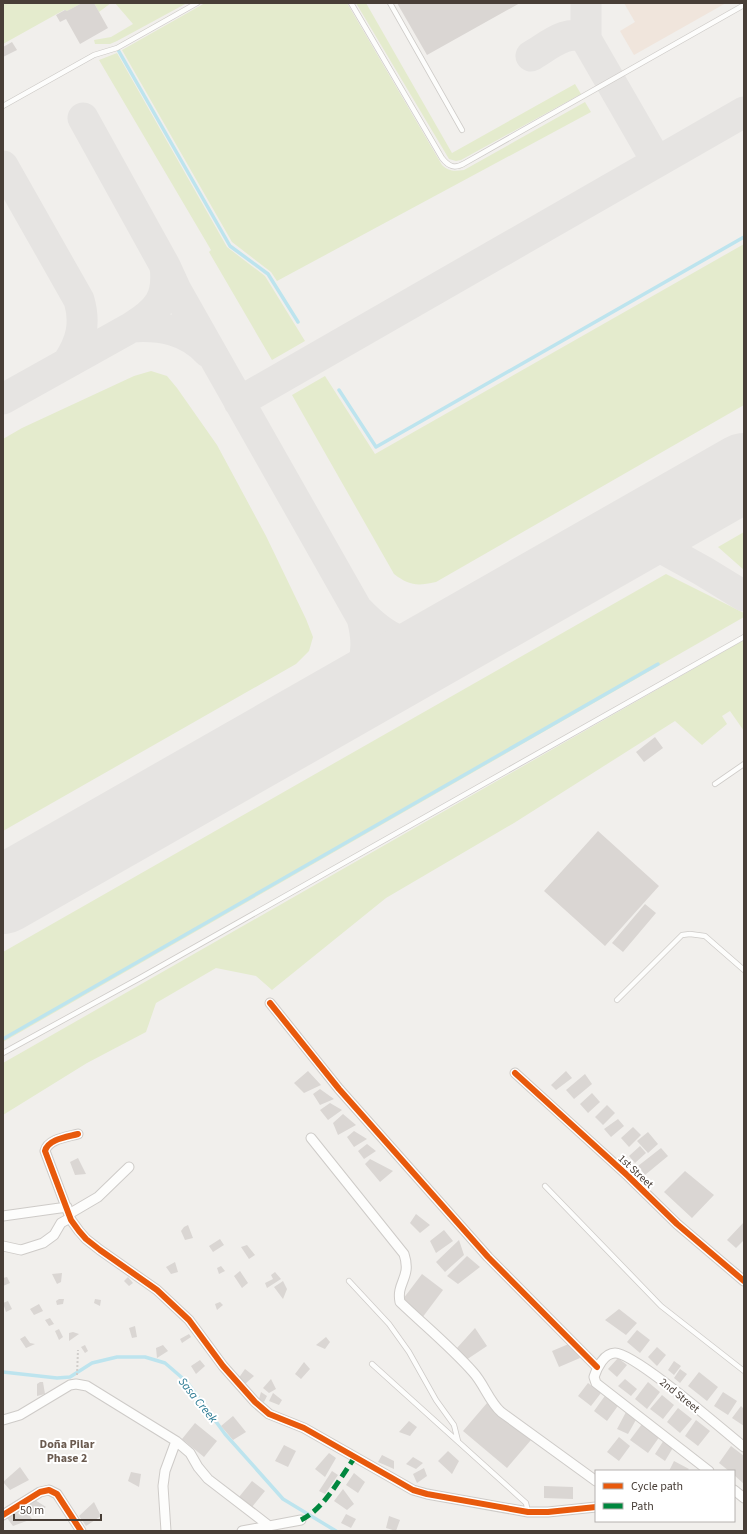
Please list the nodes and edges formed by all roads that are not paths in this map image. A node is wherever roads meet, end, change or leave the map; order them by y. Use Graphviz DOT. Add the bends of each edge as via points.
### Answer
graph roads {
  1 [pos="197,3"];
  2 [pos="351,3"];
  3 [pos="390,3"];
  4 [pos="744,5"];
  5 [pos="3,106"];
  6 [pos="462,130"];
  7 [pos="744,637"];
  8 [pos="743,767"];
  9 [pos="715,784"];
  10 [pos="744,970"];
  11 [pos="617,1000"];
  12 [pos="270,1004"];
  13 [pos="3,1053"];
  14 [pos="515,1073"];
  15 [pos="78,1134"];
  16 [pos="311,1138"];
  17 [pos="129,1167"];
  18 [pos="545,1186"];
  19 [pos="69,1213"];
  20 [pos="3,1216"];
  21 [pos="3,1246"];
  22 [pos="349,1281"];
  23 [pos="744,1281"];
  24 [pos="372,1364"];
  25 [pos="597,1367"];
  26 [pos="744,1371"];
  27 [pos="3,1420"];
  28 [pos="176,1441"];
  29 [pos="458,1441"];
  30 [pos="744,1447"];
  31 [pos="708,1470"];
  32 [pos="595,1481"];
  33 [pos="735,1491"];
  34 [pos="744,1499"];
  35 [pos="595,1507"];
  36 [pos="528,1512"];
  37 [pos="3,1515"];
  38 [pos="300,1520"];
  39 [pos="268,1526"];
  40 [pos="82,1531"];
  41 [pos="166,1531"];
  42 [pos="242,1531"];
  1 -- 5 [label="lane" via="117,48 94,55"];
  2 -- 4 [label="lane" via="442,158 454,167"];
  3 -- 6 [label="lane"];
  7 -- 13 [label="lane"];
  8 -- 9 [label="lane"];
  10 -- 11 [label="lane" via="704,936 682,935"];
  12 -- 25 [label="street" via="339,1089 488,1257"];
  14 -- 23 [label="street, 1st Street" via="677,1224"];
  15 -- 19 [label="street" via="53,1142 45,1151"];
  16 -- 32 [label="street" via="404,1254 408,1266 406,1278 399,1290 400,1302 473,1371 496,1406"];
  17 -- 19 [label="street" via="98,1197"];
  18 -- 26 [label="lane" via="661,1306"];
  19 -- 20 [label="street"];
  19 -- 21 [label="street" via="54,1234 43,1243 21,1250"];
  19 -- 36 [label="street" via="86,1239 157,1290 189,1320 223,1366 269,1414 304,1428 413,1490"];
  22 -- 29 [label="lane" via="389,1324 409,1352 436,1400 454,1425"];
  24 -- 29 [label="lane"];
  25 -- 30 [label="street, 2nd Street" via="610,1354 624,1355 648,1370"];
  25 -- 31 [label="street" via="594,1377 596,1383"];
  27 -- 28 [label="street" via="20,1415 70,1385 82,1384"];
  28 -- 39 [label="street" via="190,1453 208,1479"];
  28 -- 41 [label="street" via="163,1486"];
  29 -- 36 [label="lane" via="526,1503"];
  33 -- 34 [label="street"];
  35 -- 36 [label="street"];
  37 -- 40 [label="street" via="40,1492 49,1490 57,1494"];
  38 -- 39 [label="street"];
  39 -- 42 [label="street"];
}
